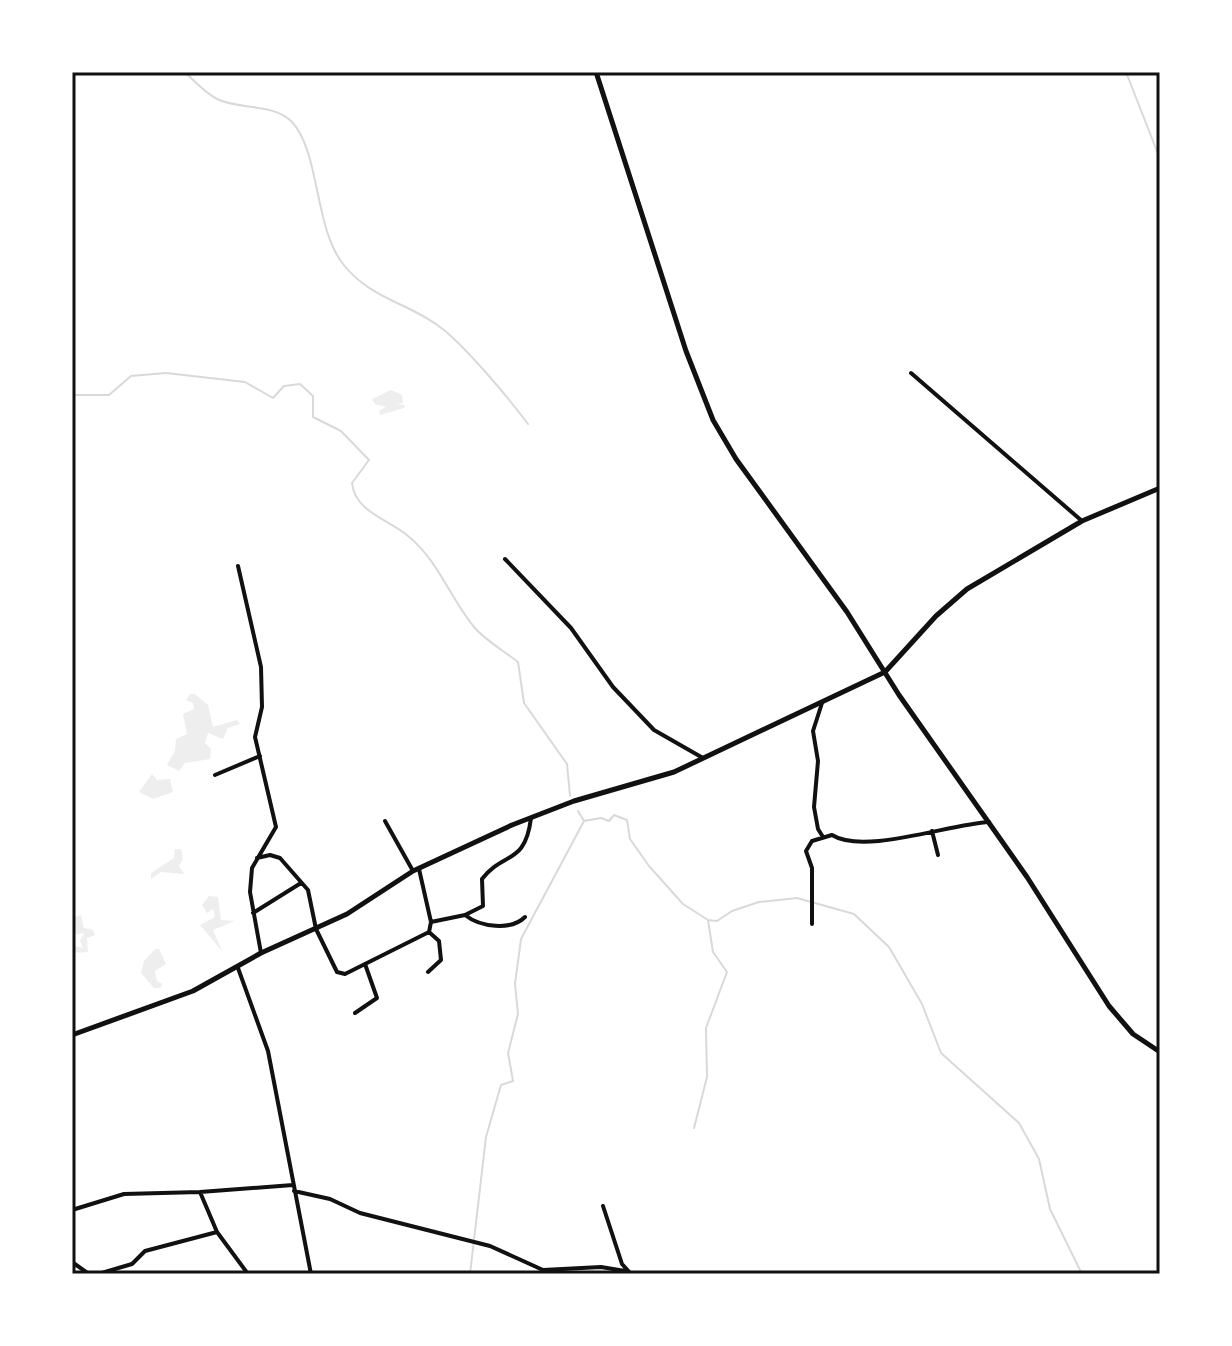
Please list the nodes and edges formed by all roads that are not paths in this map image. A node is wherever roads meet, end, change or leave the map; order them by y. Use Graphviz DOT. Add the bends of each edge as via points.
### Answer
graph roads {
  1 [pos="596,72"];
  2 [pos="911,373"];
  3 [pos="1160,488"];
  4 [pos="1082,521"];
  5 [pos="505,559"];
  6 [pos="238,566"];
  7 [pos="885,672"];
  8 [pos="822,703"];
  9 [pos="260,756"];
  10 [pos="704,760"];
  11 [pos="215,775"];
  12 [pos="531,818"];
  13 [pos="385,821"];
  14 [pos="989,822"];
  15 [pos="818,829"];
  16 [pos="932,831"];
  17 [pos="823,837"];
  18 [pos="812,841"];
  19 [pos="938,855"];
  20 [pos="256,858"];
  21 [pos="416,870"];
  22 [pos="301,883"];
  23 [pos="253,913"];
  24 [pos="465,915"];
  25 [pos="525,917"];
  26 [pos="431,922"];
  27 [pos="812,924"];
  28 [pos="316,929"];
  29 [pos="429,932"];
  30 [pos="261,953"];
  31 [pos="365,964"];
  32 [pos="238,968"];
  33 [pos="428,972"];
  34 [pos="355,1013"];
  35 [pos="72,1035"];
  36 [pos="1160,1052"];
  37 [pos="293,1188"];
  38 [pos="200,1192"];
  39 [pos="603,1206"];
  40 [pos="72,1210"];
  41 [pos="217,1232"];
  42 [pos="72,1262"];
  43 [pos="625,1271"];
  44 [pos="89,1274"];
  45 [pos="98,1274"];
  46 [pos="248,1274"];
  47 [pos="311,1274"];
  48 [pos="631,1274"];
  1 -- 7 [label="street" via="713,420"];
  2 -- 4 [label="street"];
  3 -- 4 [label="street"];
  4 -- 7 [label="street" via="967,589"];
  5 -- 10 [label="street" via="571,628 613,687 654,730"];
  6 -- 9 [label="street" via="261,667 262,707 255,728"];
  7 -- 8 [label="street"];
  7 -- 14 [label="street"];
  8 -- 10 [label="street"];
  8 -- 15 [label="street" via="813,731"];
  9 -- 11 [label="street"];
  9 -- 20 [label="street" via="276,829"];
  10 -- 12 [label="street"];
  12 -- 21 [label="street"];
  12 -- 24 [label="street" via="518,854 482,879 483,906"];
  13 -- 21 [label="street"];
  14 -- 16 [label="street"];
  14 -- 36 [label="street" via="1109,1006 1133,1034"];
  15 -- 17 [label="street"];
  15 -- 18 [label="street"];
  16 -- 17 [label="street" via="848,842"];
  16 -- 19 [label="street"];
  17 -- 18 [label="street"];
  18 -- 27 [label="street" via="806,851 812,868"];
  20 -- 22 [label="street" via="280,858"];
  20 -- 23 [label="street" via="250,892"];
  21 -- 26 [label="street"];
  21 -- 28 [label="street"];
  22 -- 23 [label="street"];
  22 -- 28 [label="street" via="311,897"];
  23 -- 30 [label="street"];
  24 -- 25 [label="street" via="481,925 516,924"];
  24 -- 26 [label="street"];
  26 -- 29 [label="street"];
  28 -- 30 [label="street"];
  28 -- 31 [label="street" via="337,972 345,974"];
  29 -- 31 [label="street"];
  29 -- 33 [label="street" via="439,941 441,960"];
  30 -- 32 [label="street"];
  31 -- 34 [label="street" via="377,998"];
  32 -- 35 [label="street" via="158,1006"];
  32 -- 37 [label="street" via="268,1051"];
  37 -- 38 [label="street"];
  37 -- 43 [label="street" via="360,1213 490,1246 543,1270"];
  37 -- 47 [label="street"];
  38 -- 40 [label="street" via="124,1194"];
  38 -- 41 [label="street"];
  39 -- 43 [label="street"];
  41 -- 45 [label="street" via="145,1251 132,1264"];
  41 -- 46 [label="street"];
  42 -- 44 [label="street"];
  43 -- 48 [label="street"];
}
